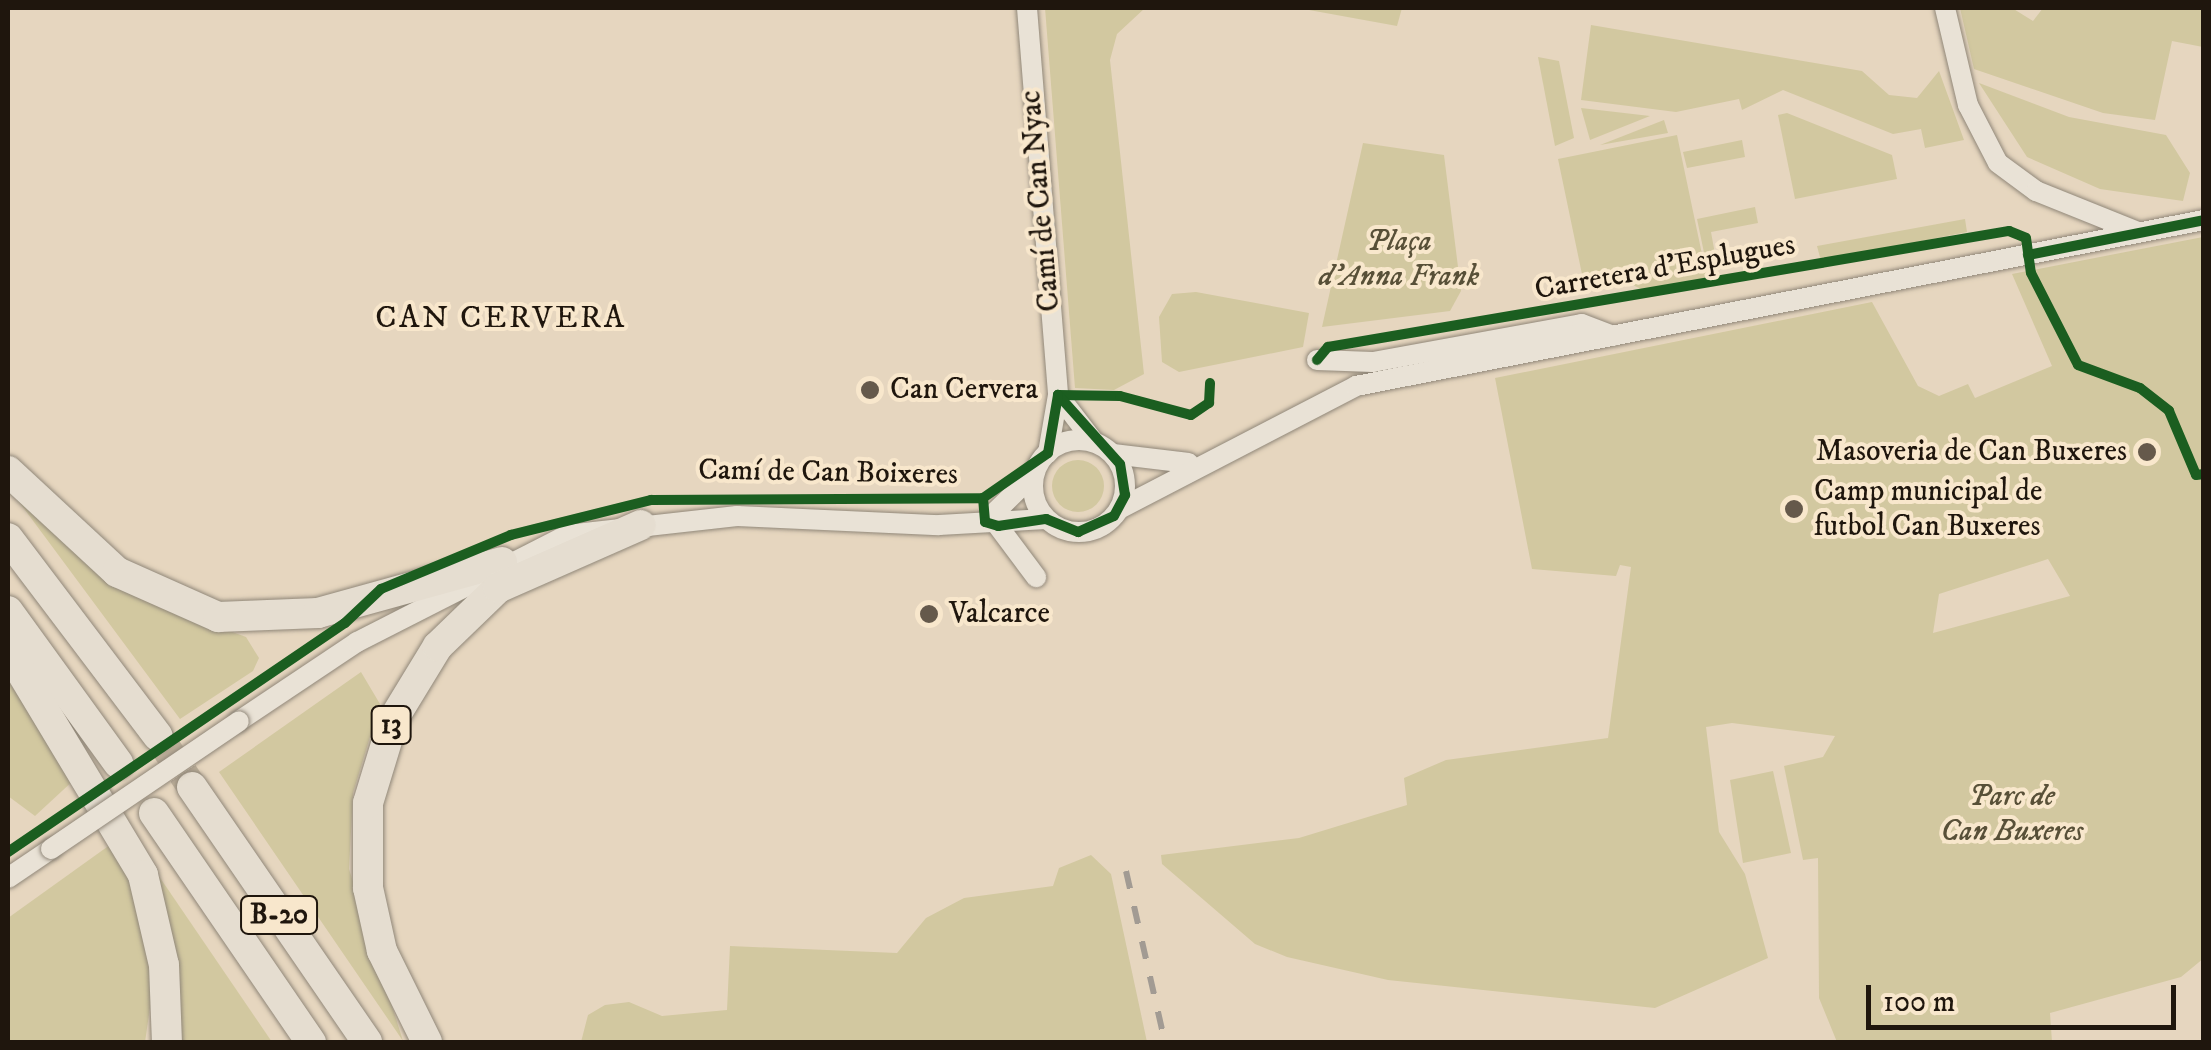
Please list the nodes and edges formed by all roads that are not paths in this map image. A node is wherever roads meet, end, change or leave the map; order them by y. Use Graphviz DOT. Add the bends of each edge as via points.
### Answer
graph roads {
  1 [pos="1027,8"];
  2 [pos="1945,8"];
  3 [pos="2204,220"];
  4 [pos="2140,233"];
  5 [pos="1615,336"];
  6 [pos="1334,363"];
  7 [pos="1361,385"];
  8 [pos="1338,391"];
  9 [pos="1058,394"];
  10 [pos="1094,442"];
  11 [pos="1048,453"];
  12 [pos="1113,454"];
  13 [pos="1194,462"];
  14 [pos="8,471"];
  15 [pos="1034,474"];
  16 [pos="1119,509"];
  17 [pos="1046,519"];
  18 [pos="991,524"];
  19 [pos="640,525"];
  20 [pos="8,538"];
  21 [pos="502,562"];
  22 [pos="1036,576"];
  23 [pos="8,611"];
  24 [pos="8,650"];
  25 [pos="158,736"];
  26 [pos="118,763"];
  27 [pos="192,787"];
  28 [pos="154,813"];
  29 [pos="10,869"];
  30 [pos="166,1042"];
  31 [pos="311,1042"];
  32 [pos="367,1042"];
  33 [pos="427,1042"];
  1 -- 9 [label="street, Camí de Can Nyac"];
  2 -- 4 [label="street" via="1968,105 1998,162 2036,191"];
  3 -- 4 [label="street, Carretera d'Esplugues"];
  4 -- 5 [label="street, Carretera d'Esplugues"];
  5 -- 6 [label="street, Carretera d'Esplugues" via="1582,324"];
  5 -- 7 [label="street, Carretera d'Esplugues"];
  6 -- 7 [label="street"];
  6 -- 8 [label="street"];
  7 -- 8 [label="street, Carretera d'Esplugues"];
  8 -- 13 [label="street, Carretera d'Esplugues"];
  9 -- 10 [label="street"];
  9 -- 11 [label="street, Camí de Can Nyac"];
  10 -- 11 [label="street"];
  10 -- 12 [label="street"];
  11 -- 15 [label="street"];
  12 -- 13 [label="street, Carretera d'Esplugues" via="1158,466"];
  12 -- 16 [label="street" via="1124,479"];
  13 -- 16 [label="street, Carretera d'Esplugues"];
  14 -- 21 [label="highway" via="117,572 218,617 318,614"];
  15 -- 17 [label="street"];
  15 -- 18 [label="street, Camí de Can Boixeres"];
  16 -- 17 [label="street" via="1092,531"];
  17 -- 18 [label="street, Camí de Can Boixeres"];
  18 -- 19 [label="street, Camí de Can Boixeres" via="737,516"];
  18 -- 22 [label="street"];
  19 -- 21 [label="street, Camí de Can Boixeres" via="567,535"];
  19 -- 33 [label="highway, 13" via="541,562 487,596 438,646 394,718 368,804 368,888 382,950"];
  20 -- 25 [label="highway"];
  21 -- 29 [label="street, Camí de Can Boixeres, bridge" via="356,642 51,849"];
  23 -- 26 [label="highway"];
  24 -- 30 [label="highway" via="143,875 164,965"];
  27 -- 32 [label="highway, B-20"];
  28 -- 31 [label="highway, B-20"];
}
